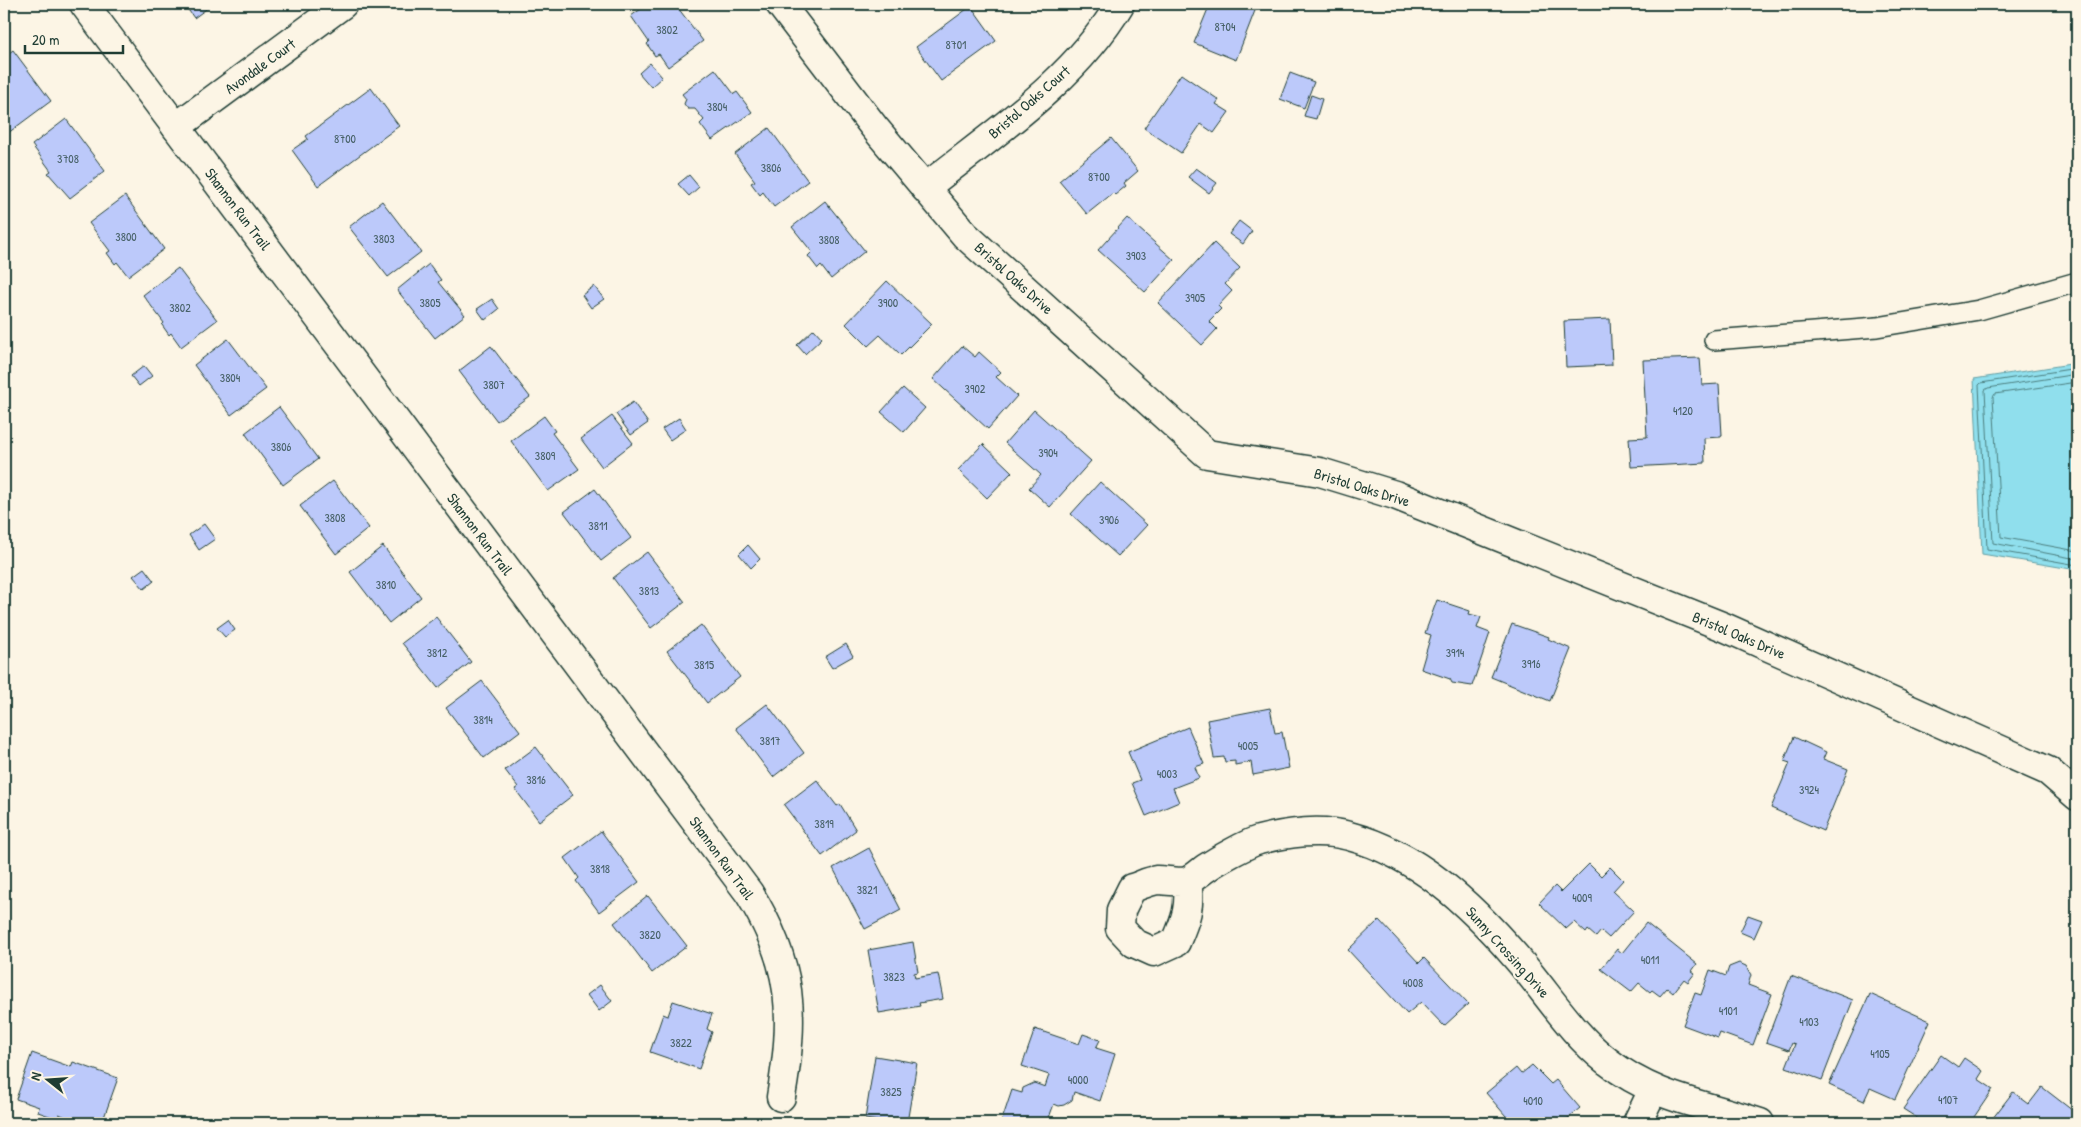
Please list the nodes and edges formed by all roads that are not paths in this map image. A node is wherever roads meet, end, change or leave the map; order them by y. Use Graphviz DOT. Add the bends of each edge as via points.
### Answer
graph roads {
  1 [pos="84,4"];
  2 [pos="343,4"];
  3 [pos="780,4"];
  4 [pos="1120,4"];
  5 [pos="176,127"];
  6 [pos="925,188"];
  7 [pos="2077,282"];
  8 [pos="1714,340"];
  9 [pos="2077,796"];
  10 [pos="1186,881"];
  11 [pos="1652,1090"];
  12 [pos="781,1096"];
  13 [pos="1637,1123"];
  14 [pos="1760,1123"];
  1 -- 5 [label="street, Shannon Run Trail"];
  2 -- 5 [label="street, Avondale Court"];
  3 -- 6 [label="street, Bristol Oaks Drive"];
  4 -- 6 [label="street, Bristol Oaks Court" via="1093,43 1069,69"];
  5 -- 12 [label="street, Shannon Run Trail" via="764,917 776,946 789,998 788,1054"];
  6 -- 9 [label="street, Bristol Oaks Drive" via="965,235 1207,454 1320,472 1404,498 1724,627 2048,771"];
  7 -- 8 [label="lane" via="1979,310 1877,327"];
  10 -- 11 [label="street, Sunny Crossing Drive" via="1258,840 1301,833 1349,835 1393,852 1455,895 1532,974 1572,1028 1606,1061"];
  11 -- 13 [label="street"];
  11 -- 14 [label="street, Sunny Crossing Drive"];
}
